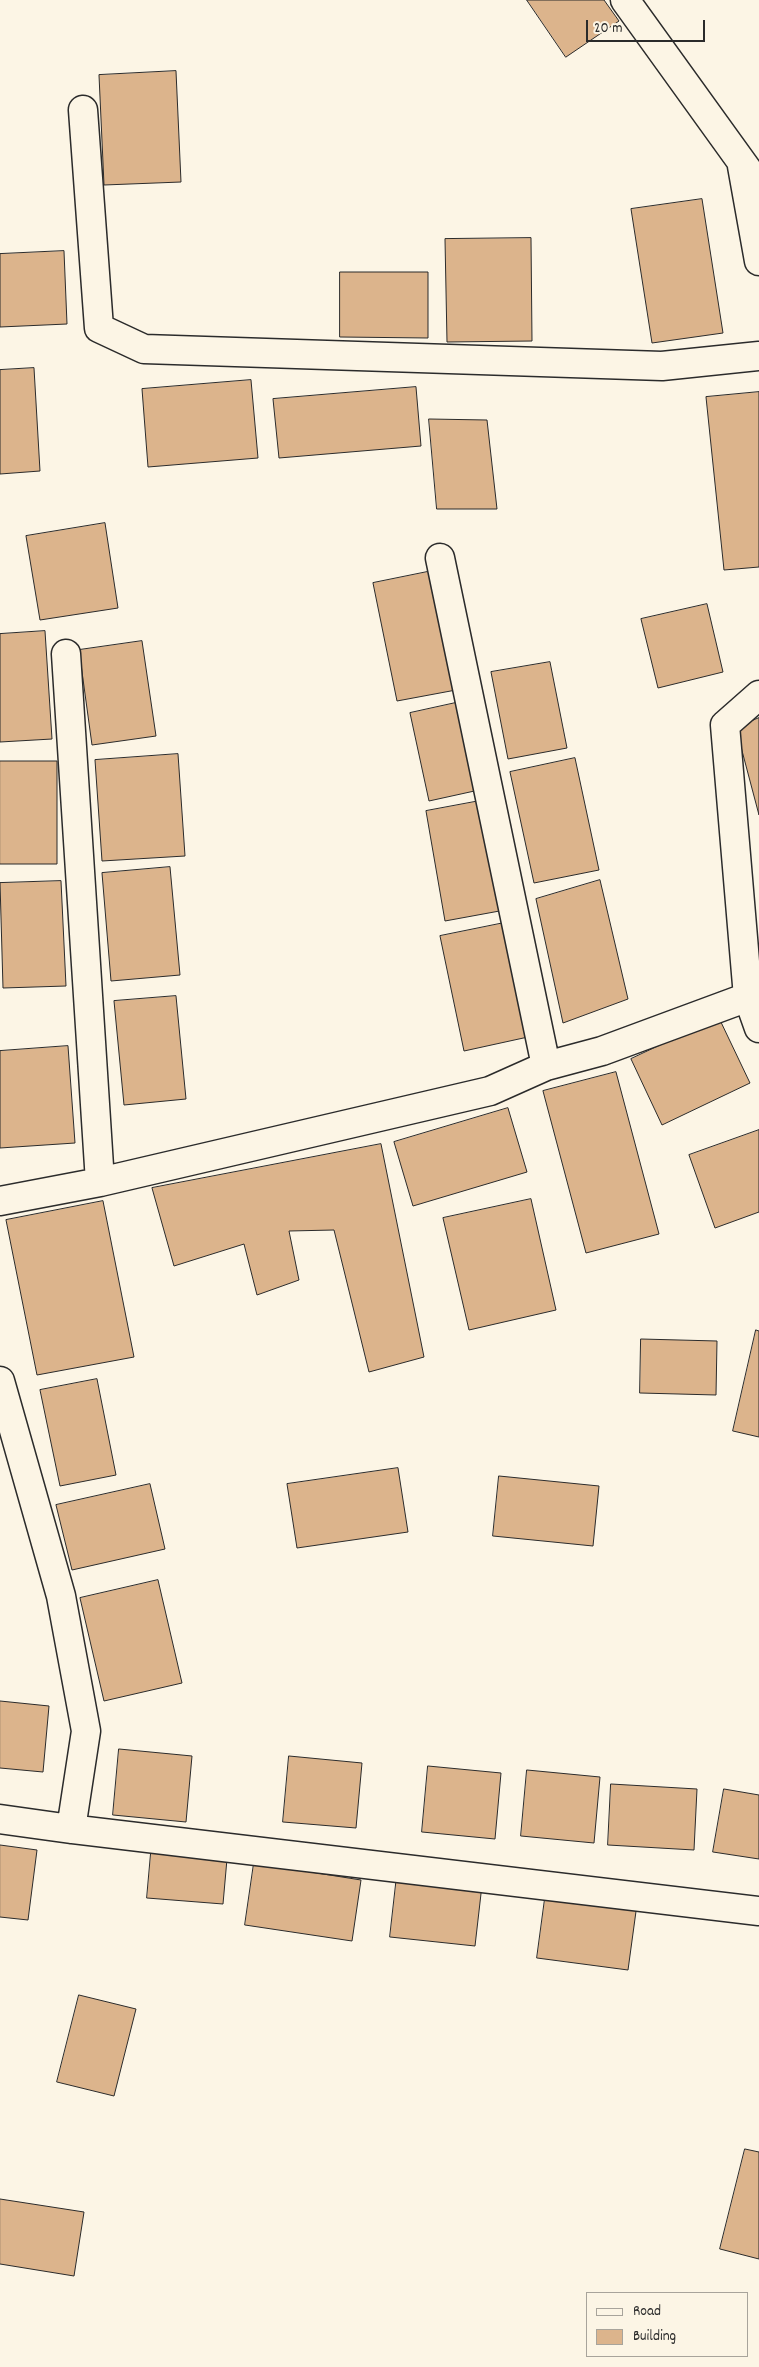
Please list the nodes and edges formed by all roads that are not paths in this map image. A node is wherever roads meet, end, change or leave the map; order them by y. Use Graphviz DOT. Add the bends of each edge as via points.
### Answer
graph roads {
  1 [pos="625,0"];
  2 [pos="84,110"];
  3 [pos="741,162"];
  4 [pos="759,186"];
  5 [pos="759,261"];
  6 [pos="759,356"];
  7 [pos="440,558"];
  8 [pos="66,654"];
  9 [pos="759,695"];
  10 [pos="748,997"];
  11 [pos="759,1028"];
  12 [pos="546,1066"];
  13 [pos="100,1182"];
  14 [pos="0,1201"];
  15 [pos="0,1381"];
  16 [pos="0,1818"];
  17 [pos="71,1829"];
  18 [pos="759,1911"];
  1 -- 3 [label="street"];
  2 -- 6 [label="street" via="99,328 144,349 662,366"];
  3 -- 4 [label="street"];
  3 -- 5 [label="street"];
  7 -- 12 [label="street"];
  8 -- 13 [label="street"];
  9 -- 10 [label="street" via="725,725"];
  10 -- 11 [label="street"];
  10 -- 12 [label="street" via="602,1051"];
  12 -- 13 [label="street" via="490,1091"];
  13 -- 14 [label="street"];
  15 -- 17 [label="street" via="61,1596 86,1731"];
  16 -- 17 [label="street"];
  17 -- 18 [label="street"];
}
